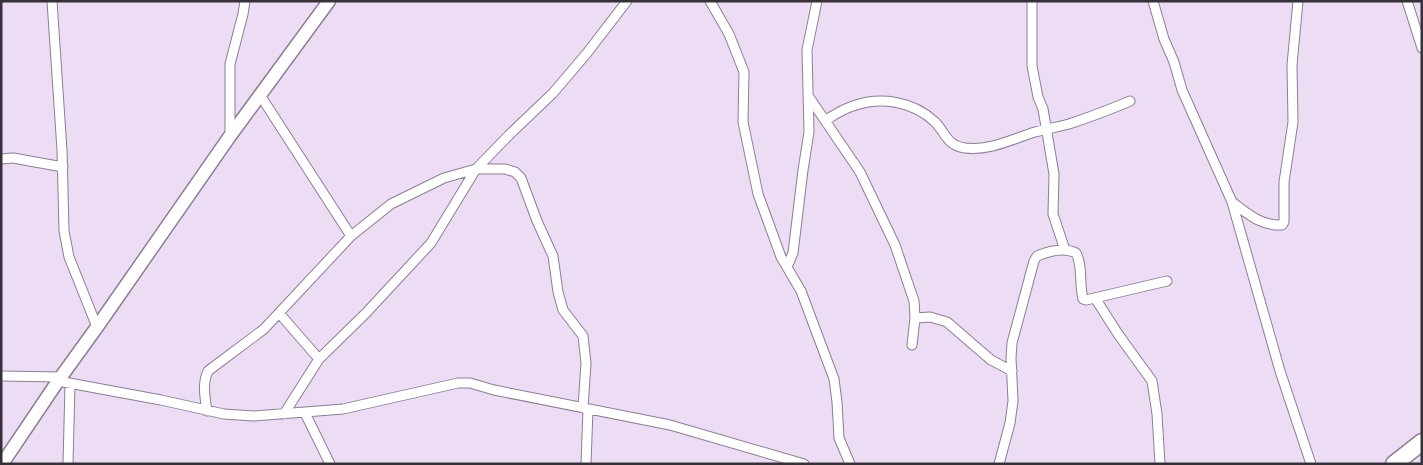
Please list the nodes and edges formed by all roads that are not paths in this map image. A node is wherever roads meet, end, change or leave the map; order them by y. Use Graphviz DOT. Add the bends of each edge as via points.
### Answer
graph roads {
  1 [pos="52,1"];
  2 [pos="244,1"];
  3 [pos="329,1"];
  4 [pos="627,1"];
  5 [pos="710,1"];
  6 [pos="817,1"];
  7 [pos="1032,1"];
  8 [pos="1153,1"];
  9 [pos="1298,1"];
  10 [pos="1407,1"];
  11 [pos="1422,48"];
  12 [pos="260,95"];
  13 [pos="809,97"];
  14 [pos="1130,101"];
  15 [pos="826,120"];
  16 [pos="1046,129"];
  17 [pos="230,136"];
  18 [pos="1,159"];
  19 [pos="62,167"];
  20 [pos="476,169"];
  21 [pos="1232,202"];
  22 [pos="351,236"];
  23 [pos="1065,250"];
  24 [pos="787,267"];
  25 [pos="1167,282"];
  26 [pos="1095,298"];
  27 [pos="279,312"];
  28 [pos="915,318"];
  29 [pos="97,327"];
  30 [pos="912,345"];
  31 [pos="319,358"];
  32 [pos="1012,371"];
  33 [pos="1,376"];
  34 [pos="63,381"];
  35 [pos="586,408"];
  36 [pos="207,411"];
  37 [pos="305,413"];
  38 [pos="284,414"];
  39 [pos="1422,442"];
  40 [pos="2,464"];
  41 [pos="68,464"];
  42 [pos="330,464"];
  43 [pos="586,464"];
  44 [pos="804,464"];
  45 [pos="850,464"];
  46 [pos="999,464"];
  47 [pos="1160,464"];
  48 [pos="1311,464"];
  49 [pos="1394,464"];
  1 -- 19 [label="street"];
  2 -- 17 [label="street" via="230,64"];
  3 -- 12 [label="street"];
  4 -- 20 [label="street" via="553,93"];
  5 -- 24 [label="street" via="729,34 744,72 743,122 758,194"];
  6 -- 13 [label="street" via="808,50"];
  7 -- 16 [label="street" via="1032,66"];
  8 -- 21 [label="street" via="1182,90"];
  9 -- 21 [label="street" via="1292,65 1293,122 1284,182 1284,222 1276,225 1258,221"];
  10 -- 11 [label="street"];
  12 -- 17 [label="street"];
  12 -- 22 [label="street"];
  13 -- 15 [label="street"];
  13 -- 24 [label="street" via="809,132 793,253"];
  14 -- 16 [label="street" via="1100,114"];
  15 -- 16 [label="street" via="851,106 866,102 908,104 935,122 954,145 978,149"];
  15 -- 28 [label="street" via="860,172 895,245 914,301"];
  16 -- 23 [label="street" via="1054,174 1053,214"];
  17 -- 29 [label="street"];
  18 -- 19 [label="street" via="14,158"];
  19 -- 29 [label="street" via="64,231 69,257"];
  20 -- 22 [label="street" via="444,178 407,195"];
  20 -- 31 [label="street" via="432,243"];
  20 -- 35 [label="street" via="505,169 521,178 553,256 563,310 583,336"];
  21 -- 48 [label="street" via="1280,371"];
  22 -- 27 [label="street"];
  23 -- 26 [label="street" via="1076,253 1079,259 1083,298"];
  23 -- 32 [label="street" via="1042,254 1034,261 1012,343"];
  24 -- 45 [label="street" via="801,291 834,379 839,438"];
  25 -- 26 [label="street"];
  26 -- 47 [label="street" via="1152,381"];
  27 -- 31 [label="street"];
  27 -- 36 [label="street" via="264,329 208,371 204,379"];
  28 -- 30 [label="street"];
  28 -- 32 [label="street" via="930,317 946,322 991,360"];
  29 -- 34 [label="street"];
  31 -- 38 [label="street"];
  32 -- 46 [label="street" via="1010,424"];
  33 -- 34 [label="street"];
  34 -- 36 [label="street"];
  34 -- 40 [label="street"];
  34 -- 41 [label="street"];
  35 -- 37 [label="street" via="458,383 343,409"];
  35 -- 43 [label="street"];
  35 -- 44 [label="street" via="670,425"];
  36 -- 38 [label="street" via="243,415"];
  37 -- 38 [label="street"];
  37 -- 42 [label="street"];
  39 -- 49 [label="highway"];
}
